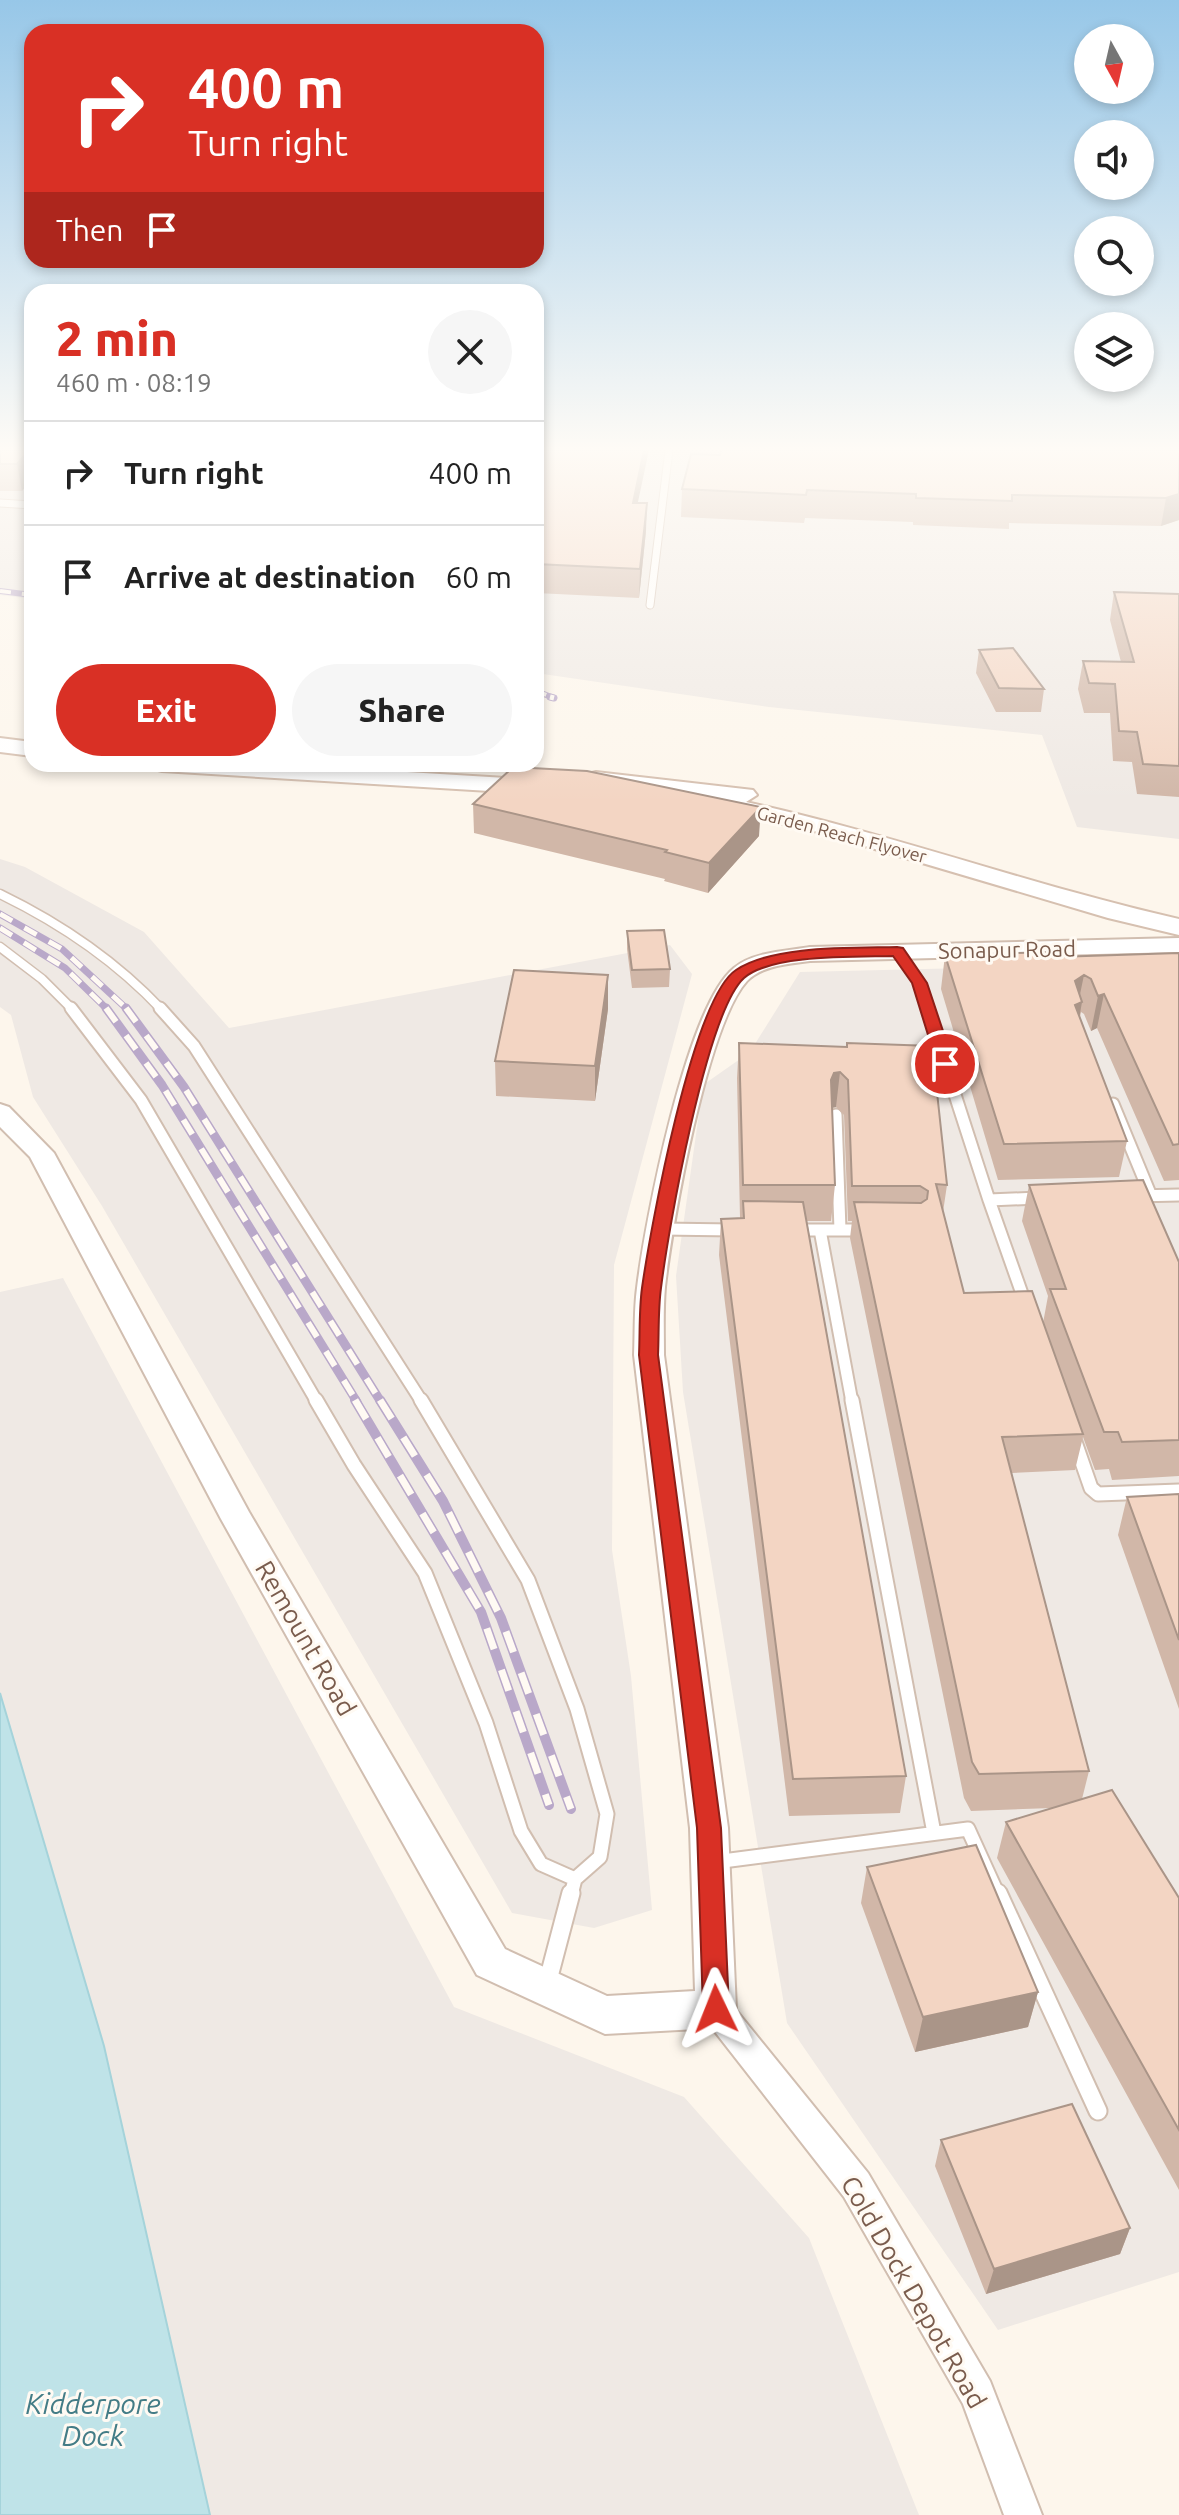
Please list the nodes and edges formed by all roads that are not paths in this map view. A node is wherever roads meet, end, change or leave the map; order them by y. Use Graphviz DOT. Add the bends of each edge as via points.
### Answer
graph roads {
  1 [pos="655,567"];
  2 [pos="650,605"];
  3 [pos="0,733"];
  4 [pos="24,736"];
  5 [pos="0,745"];
  6 [pos="24,748"];
  7 [pos="332,772"];
  8 [pos="424,772"];
  9 [pos="565,783"];
  10 [pos="0,894"];
  11 [pos="1179,913"];
  12 [pos="1177,944"];
  13 [pos="0,947"];
  14 [pos="897,951"];
  15 [pos="1110,1096"];
  16 [pos="0,1112"];
  17 [pos="836,1115"];
  18 [pos="1179,1195"];
  19 [pos="1121,1196"];
  20 [pos="1151,1196"];
  21 [pos="1048,1198"];
  22 [pos="989,1200"];
  23 [pos="662,1229"];
  24 [pos="748,1230"];
  25 [pos="777,1230"];
  26 [pos="820,1230"];
  27 [pos="840,1230"];
  28 [pos="885,1230"];
  29 [pos="1030,1315"];
  30 [pos="1071,1430"];
  31 [pos="1179,1491"];
  32 [pos="934,1833"];
  33 [pos="710,1862"];
  34 [pos="575,1879"];
  35 [pos="546,1988"];
  36 [pos="716,2009"];
  37 [pos="1098,2111"];
  38 [pos="1023,2515"];
  1 -- 2 [label="lane"];
  3 -- 4 [label="main road"];
  5 -- 6 [label="main road"];
  7 -- 9 [label="main road, Garden Reach Flyover"];
  8 -- 9 [label="main road, Garden Reach Flyover"];
  9 -- 11 [label="main road, Garden Reach Flyover" via="660,783 764,799"];
  9 -- 12 [label="main road, Garden Reach Flyover" via="755,810 819,825 1117,913"];
  10 -- 34 [label="lane" via="107,954 194,1046 456,1455 528,1580 577,1709 607,1814 600,1857"];
  12 -- 14 [label="street, Sonapur Road"];
  13 -- 34 [label="lane" via="70,1005 141,1100 354,1465 425,1573 486,1723 521,1831 541,1864"];
  14 -- 22 [label="lane" via="919,983"];
  14 -- 23 [label="street, Sonapur Road" via="810,954 740,973 725,992 707,1036"];
  15 -- 20 [label="lane"];
  16 -- 35 [label="street, Remount Road" via="41,1153 237,1519 491,1962"];
  17 -- 27 [label="lane"];
  18 -- 20 [label="lane"];
  19 -- 20 [label="lane"];
  21 -- 22 [label="lane"];
  22 -- 29 [label="lane"];
  23 -- 24 [label="lane"];
  23 -- 33 [label="street, Sonapur Road" via="651,1290 649,1355"];
  25 -- 26 [label="lane"];
  26 -- 27 [label="lane"];
  26 -- 32 [label="lane"];
  27 -- 28 [label="lane"];
  30 -- 31 [label="lane" via="1091,1488 1098,1494"];
  32 -- 33 [label="lane"];
  32 -- 37 [label="lane" via="968,1829"];
  33 -- 36 [label="street, Sonapur Road"];
  34 -- 35 [label="lane"];
  35 -- 36 [label="street, Remount Road" via="605,2015"];
  36 -- 38 [label="street, Cold Dock Depot Road" via="856,2185 977,2394"];
}
